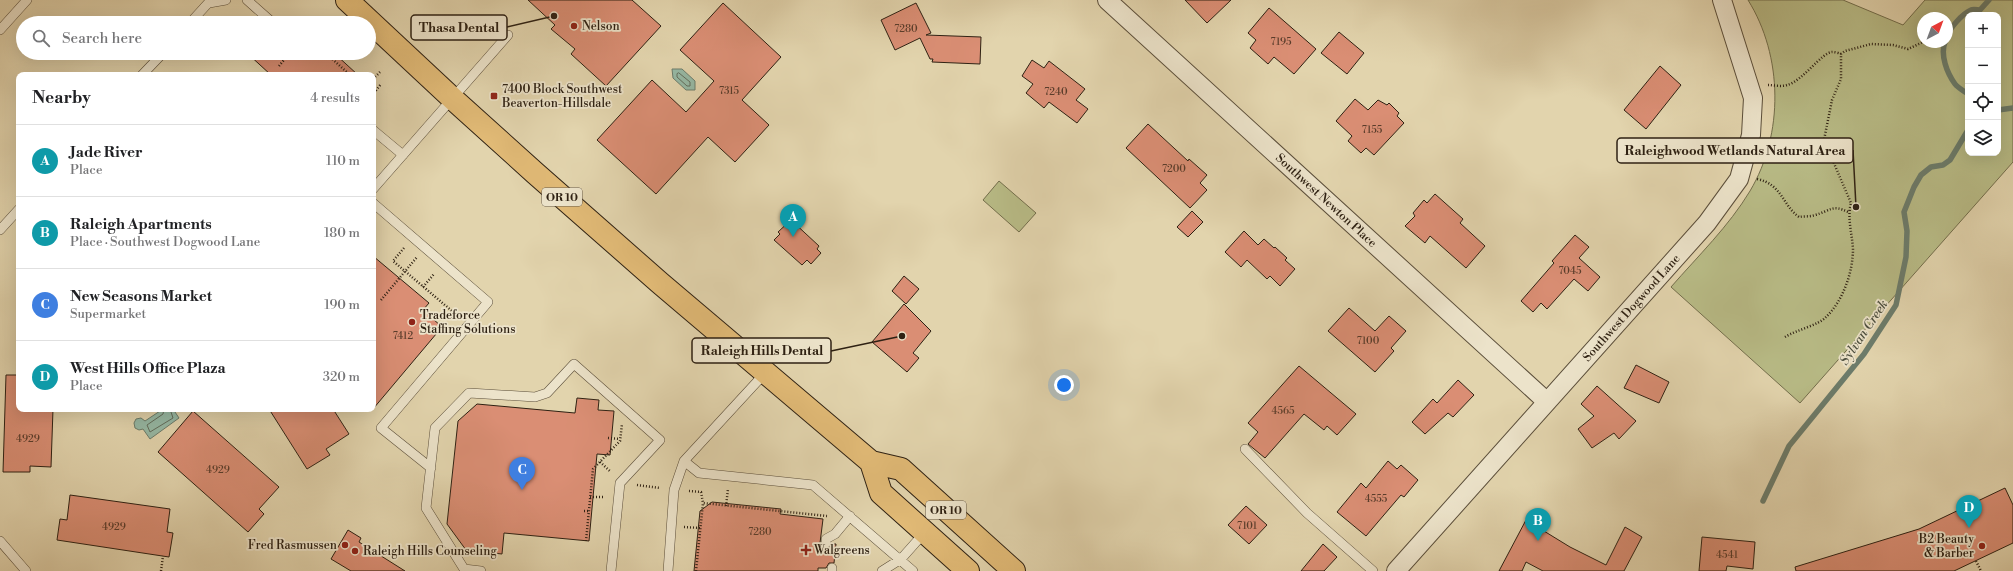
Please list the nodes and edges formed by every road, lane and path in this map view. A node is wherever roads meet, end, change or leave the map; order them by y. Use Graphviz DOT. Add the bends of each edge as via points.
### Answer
graph roads {
  1 [pos="27,0"];
  2 [pos="226,0"];
  3 [pos="247,0"];
  4 [pos="348,0"];
  5 [pos="1107,0"];
  6 [pos="1722,0"];
  7 [pos="208,1"];
  8 [pos="196,16"];
  9 [pos="265,16"];
  10 [pos="365,16"];
  11 [pos="376,27"];
  12 [pos="0,30"];
  13 [pos="508,35"];
  14 [pos="1917,45"];
  15 [pos="1841,54"];
  16 [pos="156,60"];
  17 [pos="284,60"];
  18 [pos="334,60"];
  19 [pos="279,66"];
  20 [pos="145,72"];
  21 [pos="347,72"];
  22 [pos="380,72"];
  23 [pos="376,77"];
  24 [pos="381,84"];
  25 [pos="1750,88"];
  26 [pos="376,90"];
  27 [pos="452,99"];
  28 [pos="376,132"];
  29 [pos="403,155"];
  30 [pos="1739,179"];
  31 [pos="376,186"];
  32 [pos="376,206"];
  33 [pos="16,212"];
  34 [pos="1848,212"];
  35 [pos="0,230"];
  36 [pos="400,242"];
  37 [pos="425,247"];
  38 [pos="405,271"];
  39 [pos="381,300"];
  40 [pos="468,325"];
  41 [pos="1785,337"];
  42 [pos="766,372"];
  43 [pos="1546,401"];
  44 [pos="623,408"];
  45 [pos="608,438"];
  46 [pos="620,439"];
  47 [pos="1245,449"];
  48 [pos="684,461"];
  49 [pos="600,462"];
  50 [pos="871,462"];
  51 [pos="431,468"];
  52 [pos="620,482"];
  53 [pos="674,490"];
  54 [pos="727,501"];
  55 [pos="703,503"];
  56 [pos="726,506"];
  57 [pos="588,511"];
  58 [pos="584,512"];
  59 [pos="832,516"];
  60 [pos="850,516"];
  61 [pos="680,526"];
  62 [pos="700,528"];
  63 [pos="926,532"];
  64 [pos="0,541"];
  65 [pos="586,541"];
  66 [pos="830,544"];
  67 [pos="163,556"];
  68 [pos="901,559"];
  69 [pos="1976,560"];
  70 [pos="26,571"];
  71 [pos="161,571"];
  72 [pos="481,571"];
  73 [pos="611,571"];
  74 [pos="668,571"];
  75 [pos="696,571"];
  76 [pos="882,571"];
  77 [pos="913,571"];
  78 [pos="968,571"];
  79 [pos="1014,571"];
  80 [pos="1373,571"];
  81 [pos="1396,571"];
  82 [pos="1981,571"];
  1 -- 12 [label="lane"];
  2 -- 7 [label="lane"];
  3 -- 9 [label="lane"];
  4 -- 10 [label="main road, OR 10"];
  5 -- 43 [label="street, Southwest Newton Place"];
  6 -- 25 [label="street, Southwest Dogwood Lane"];
  7 -- 8 [label="lane"];
  11 -- 27 [label="main road, OR 10"];
  13 -- 27 [label="lane"];
  14 -- 15 [label="path" via="1908,49 1871,44"];
  15 -- 25 [label="path" via="1831,52 1825,55 1797,81 1786,85 1759,85"];
  15 -- 34 [label="path" via="1841,79 1832,100 1824,140 1848,193 1851,203"];
  16 -- 20 [label="lane"];
  17 -- 19 [label="path"];
  18 -- 21 [label="path"];
  22 -- 23 [label="path"];
  24 -- 26 [label="path"];
  25 -- 30 [label="street, Southwest Dogwood Lane" via="1753,98 1752,135"];
  27 -- 29 [label="lane"];
  27 -- 42 [label="main road, OR 10" via="660,283"];
  28 -- 29 [label="lane"];
  29 -- 31 [label="lane"];
  30 -- 34 [label="path" via="1752,178 1764,181 1783,196 1791,211 1799,217 1816,215 1829,208 1841,208"];
  30 -- 43 [label="street, Southwest Dogwood Lane" via="1707,222"];
  32 -- 37 [label="lane"];
  33 -- 35 [label="lane"];
  34 -- 41 [label="path" via="1853,250 1842,294 1826,318 1795,330"];
  36 -- 38 [label="path" via="405,247 393,261"];
  37 -- 38 [label="path"];
  37 -- 40 [label="lane" via="488,302"];
  38 -- 39 [label="path"];
  38 -- 40 [label="path"];
  40 -- 51 [label="lane" via="381,428"];
  42 -- 48 [label="lane"];
  42 -- 50 [label="main road, OR 10"];
  43 -- 81 [label="street, Southwest Dogwood Lane"];
  44 -- 46 [label="path"];
  44 -- 51 [label="lane" via="574,364 547,393 535,397 468,393 436,428"];
  44 -- 52 [label="lane" via="660,440"];
  45 -- 46 [label="path"];
  46 -- 49 [label="path"];
  47 -- 80 [label="lane" via="1302,508"];
  48 -- 53 [label="lane"];
  48 -- 60 [label="lane" via="698,473 813,485"];
  49 -- 52 [label="path"];
  49 -- 57 [label="path" via="593,469"];
  50 -- 63 [label="main road, OR 10" via="882,493"];
  50 -- 79 [label="main road, OR 10" via="901,469"];
  51 -- 72 [label="lane" via="426,508 464,569"];
  52 -- 53 [label="path"];
  52 -- 73 [label="lane"];
  53 -- 55 [label="path" via="701,492"];
  53 -- 74 [label="lane"];
  54 -- 56 [label="path"];
  55 -- 56 [label="path"];
  55 -- 62 [label="path"];
  56 -- 59 [label="path"];
  57 -- 58 [label="path"];
  57 -- 65 [label="path"];
  60 -- 66 [label="lane" via="835,534 826,539"];
  60 -- 68 [label="lane"];
  61 -- 62 [label="path"];
  62 -- 75 [label="path"];
  63 -- 68 [label="lane"];
  63 -- 78 [label="main road, OR 10"];
  64 -- 70 [label="lane"];
  67 -- 71 [label="path"];
  68 -- 76 [label="lane"];
  68 -- 77 [label="lane"];
  69 -- 82 [label="path"];
}
